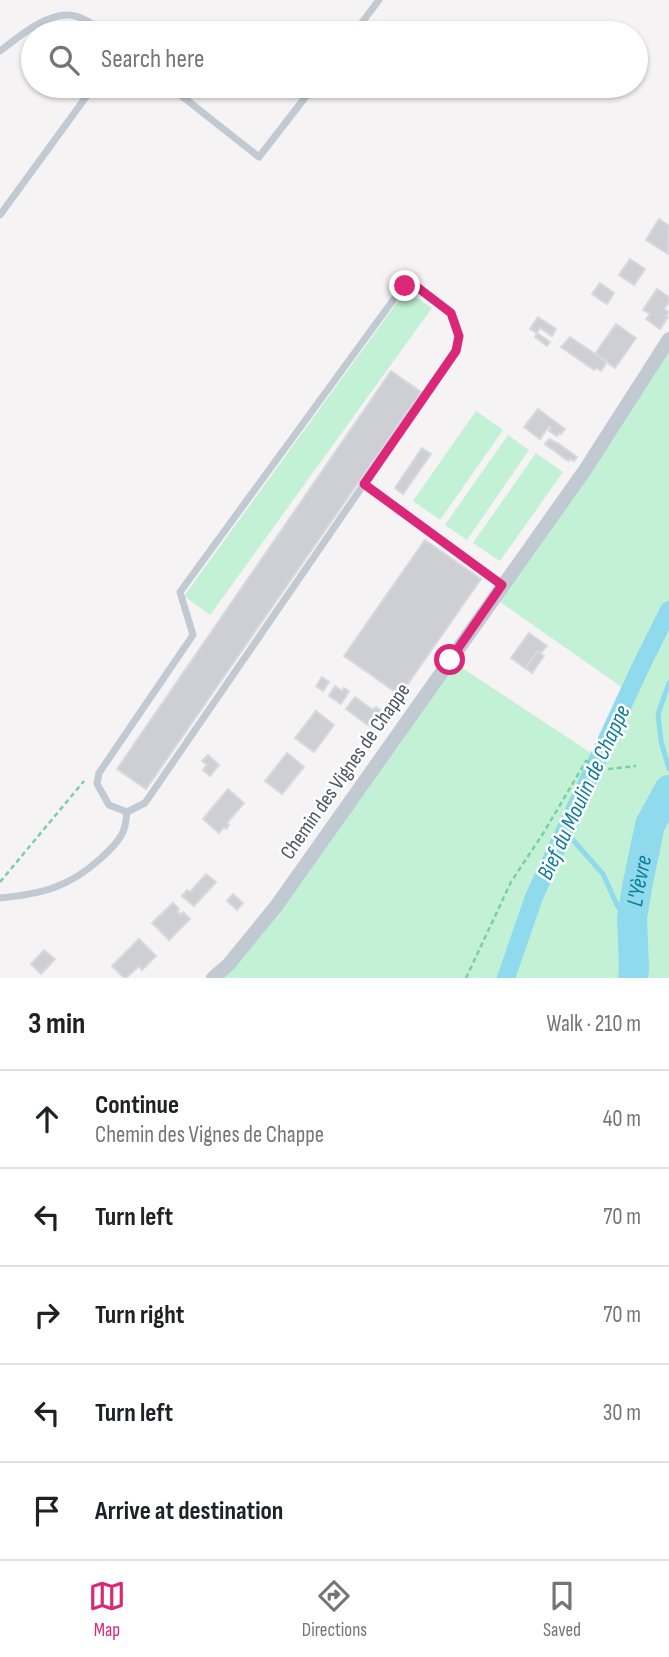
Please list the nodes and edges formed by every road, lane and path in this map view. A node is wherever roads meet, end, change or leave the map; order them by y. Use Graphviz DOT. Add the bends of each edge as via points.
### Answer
graph roads {
  1 [pos="379,0"];
  2 [pos="45,21"];
  3 [pos="89,21"];
  4 [pos="363,21"];
  5 [pos="21,36"];
  6 [pos="0,51"];
  7 [pos="85,98"];
  8 [pos="184,98"];
  9 [pos="305,98"];
  10 [pos="0,215"];
  11 [pos="669,338"];
  12 [pos="364,484"];
  13 [pos="502,585"];
  14 [pos="636,766"];
  15 [pos="99,773"];
  16 [pos="127,812"];
  17 [pos="0,882"];
  18 [pos="0,898"];
  19 [pos="213,978"];
  20 [pos="466,978"];
  1 -- 4 [label="lane"];
  2 -- 3 [label="lane" via="69,15"];
  5 -- 6 [label="lane"];
  7 -- 10 [label="lane"];
  8 -- 9 [label="lane" via="259,157"];
  11 -- 13 [label="street, Chemin des Vignes de Chappe" via="585,470"];
  12 -- 13 [label="lane"];
  12 -- 15 [label="lane" via="456,351 459,336 451,313 417,287 405,286 399,292 180,592 193,635"];
  12 -- 16 [label="lane" via="145,803"];
  13 -- 19 [label="street, Chemin des Vignes de Chappe" via="276,905"];
  14 -- 20 [label="path" via="609,769 586,761 511,882"];
  15 -- 16 [label="lane" via="97,784 109,805"];
  15 -- 17 [label="path" via="85,780"];
  16 -- 18 [label="lane" via="124,831 88,870 32,894"];
}
